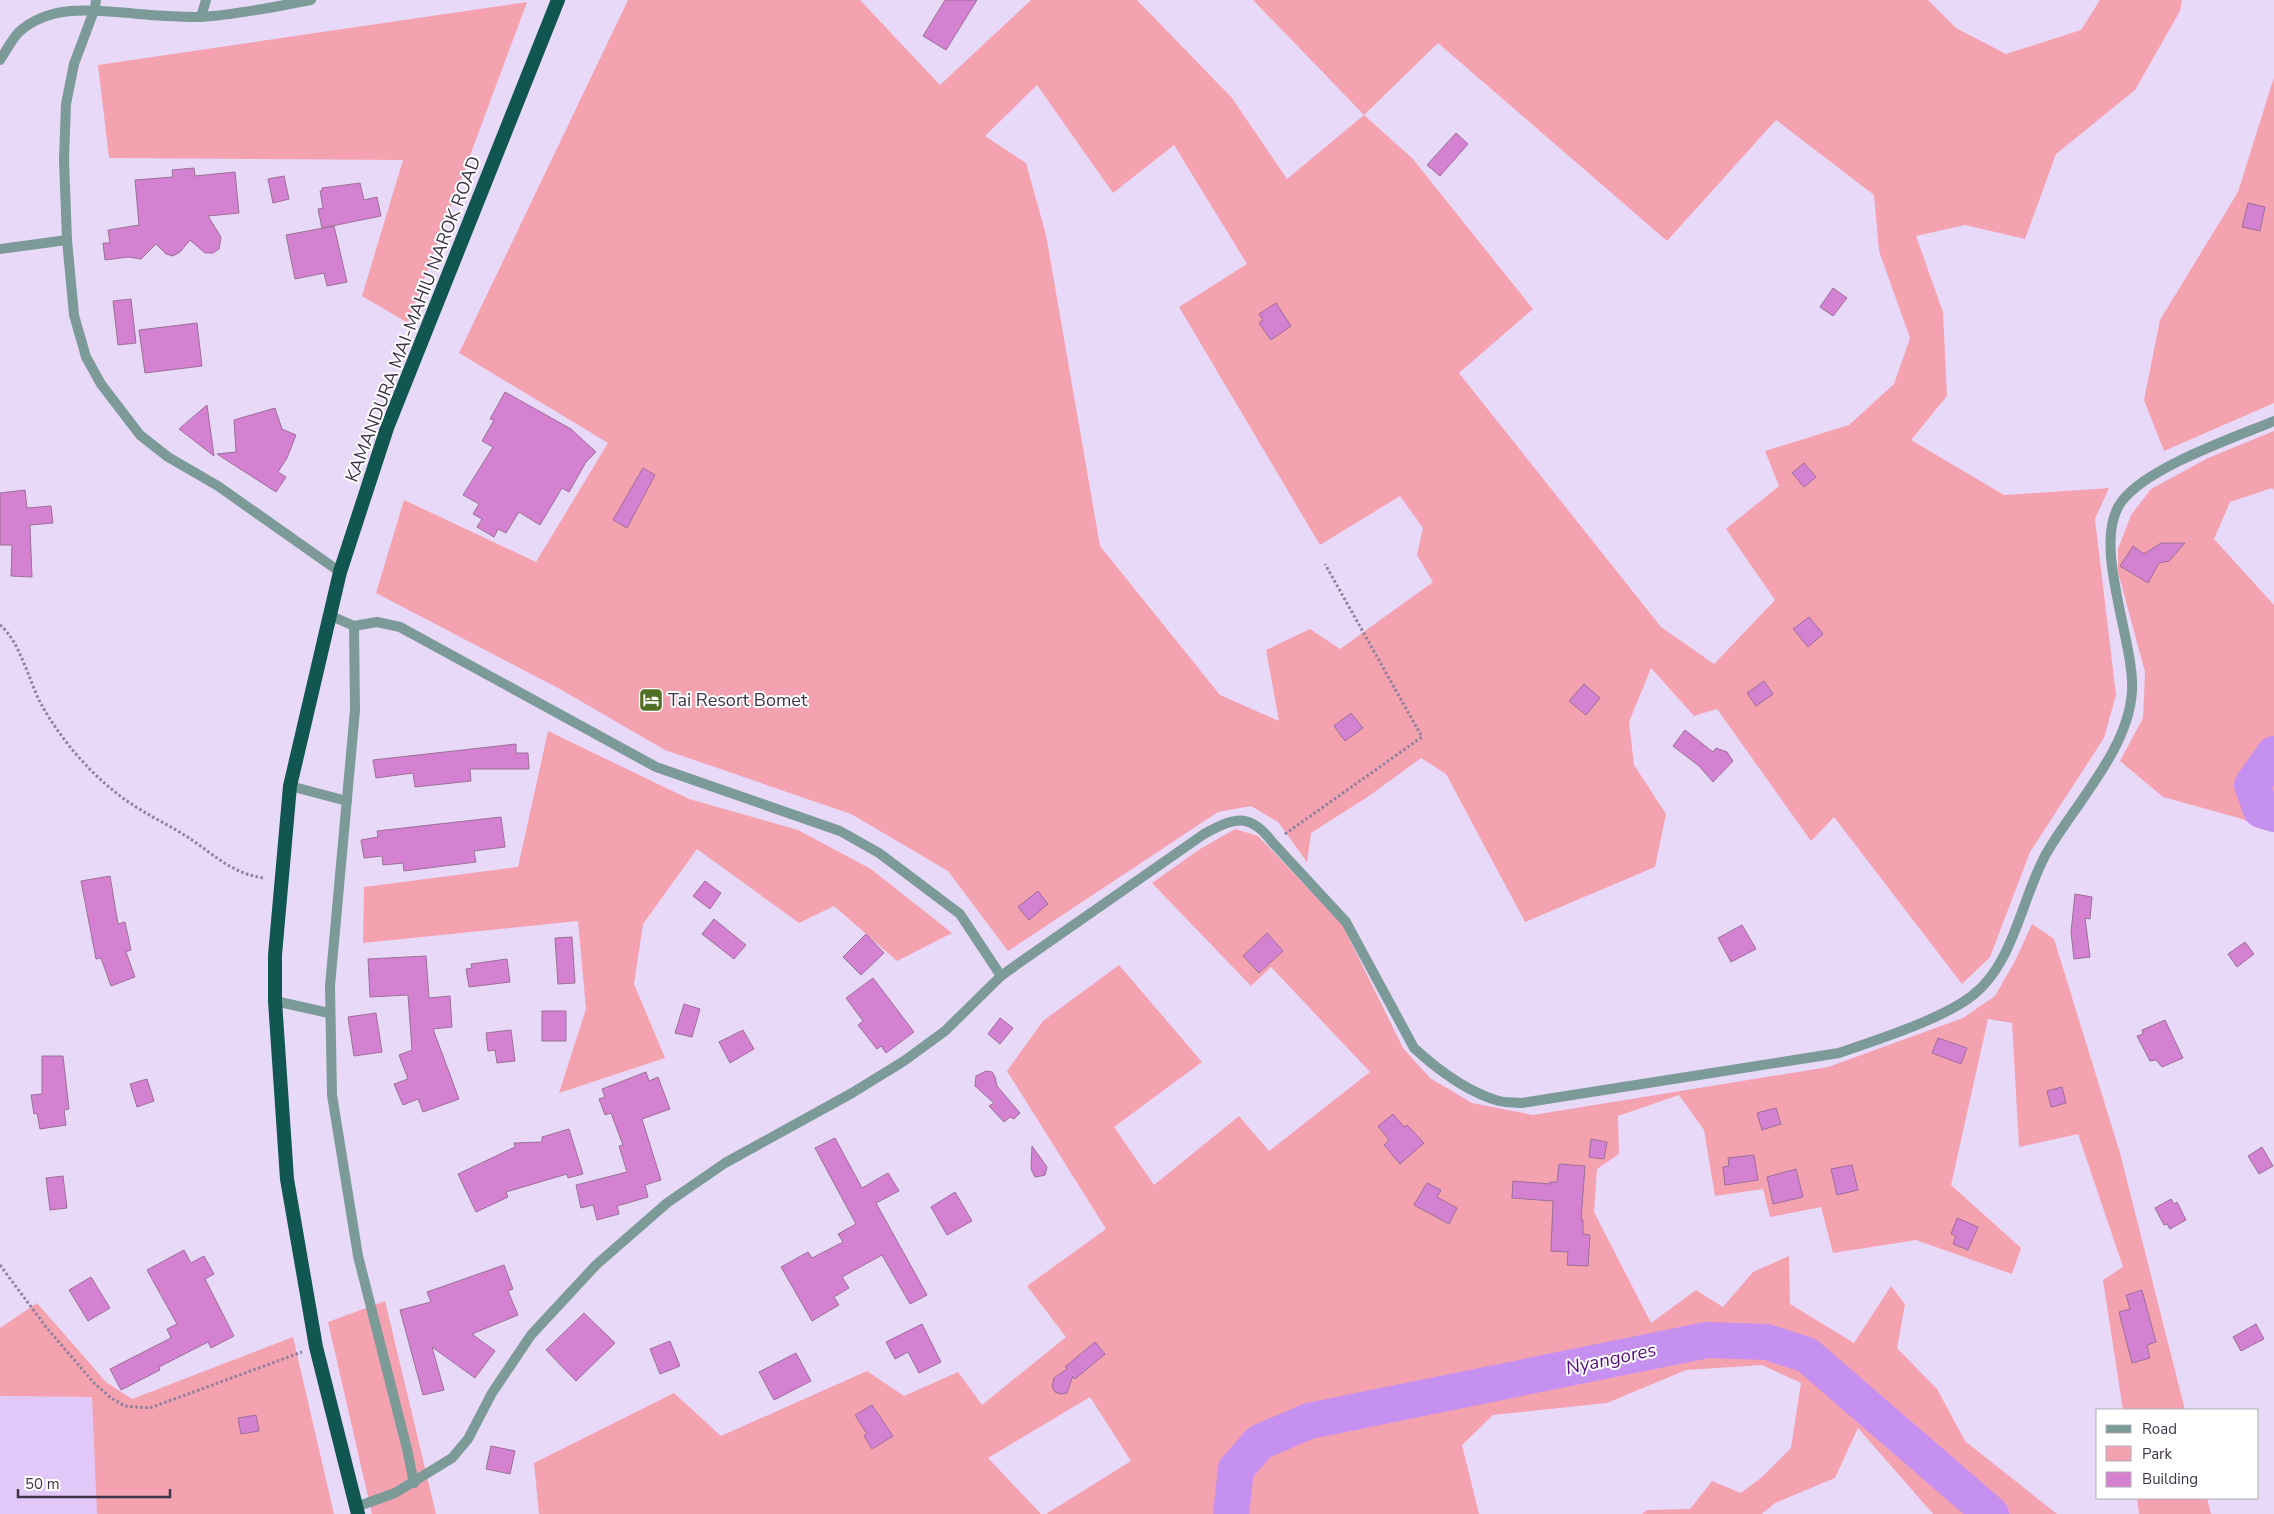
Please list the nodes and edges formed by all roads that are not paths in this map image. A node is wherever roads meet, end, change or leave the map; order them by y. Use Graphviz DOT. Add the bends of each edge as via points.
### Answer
graph roads {
  1 [pos="206,0"];
  2 [pos="312,0"];
  3 [pos="558,0"];
  4 [pos="95,4"];
  5 [pos="201,17"];
  6 [pos="0,60"];
  7 [pos="67,240"];
  8 [pos="0,249"];
  9 [pos="2274,421"];
  10 [pos="340,572"];
  11 [pos="329,615"];
  12 [pos="354,626"];
  13 [pos="290,786"];
  14 [pos="348,801"];
  15 [pos="1001,976"];
  16 [pos="275,1001"];
  17 [pos="330,1013"];
  18 [pos="414,1483"];
  19 [pos="357,1511"];
  1 -- 5 [label="street"];
  2 -- 5 [label="street"];
  3 -- 10 [label="highway, KAMANDURA MAI-MAHIU NAROK ROAD" via="387,428"];
  4 -- 5 [label="street" via="148,15"];
  4 -- 6 [label="street" via="47,14 30,23 18,32"];
  4 -- 7 [label="street" via="74,64 66,104"];
  7 -- 8 [label="street"];
  7 -- 10 [label="street" via="74,315 86,357 118,409 140,435 168,457 218,486"];
  9 -- 15 [label="street" via="2182,460 2142,482 2122,501 2111,530 2112,557 2131,670 2132,692 2126,719 2116,744 2046,855 2003,957 1988,980 1966,999 1912,1026 1839,1053 1522,1103 1500,1101 1464,1085 1414,1048 1346,922 1262,829 1236,819 1218,826"];
  10 -- 11 [label="highway, KAMANDURA MAI-MAHIU NAROK ROAD"];
  11 -- 12 [label="street"];
  11 -- 13 [label="highway, KAMANDURA MAI-MAHIU NAROK ROAD"];
  12 -- 14 [label="street" via="355,710"];
  12 -- 15 [label="street" via="376,622 400,627 656,766 840,831 879,853 960,914"];
  13 -- 14 [label="street"];
  13 -- 16 [label="highway, KAMANDURA MAI-MAHIU NAROK ROAD" via="275,955"];
  14 -- 17 [label="street" via="338,886"];
  15 -- 18 [label="street" via="945,1031 904,1061 725,1163 668,1204 596,1266 531,1335 492,1393 468,1439 452,1458"];
  16 -- 17 [label="street"];
  16 -- 19 [label="highway, KAMANDURA MAI-MAHIU NAROK ROAD" via="287,1179 316,1346"];
  17 -- 18 [label="street" via="332,1095 358,1256"];
  18 -- 19 [label="street"];
}
